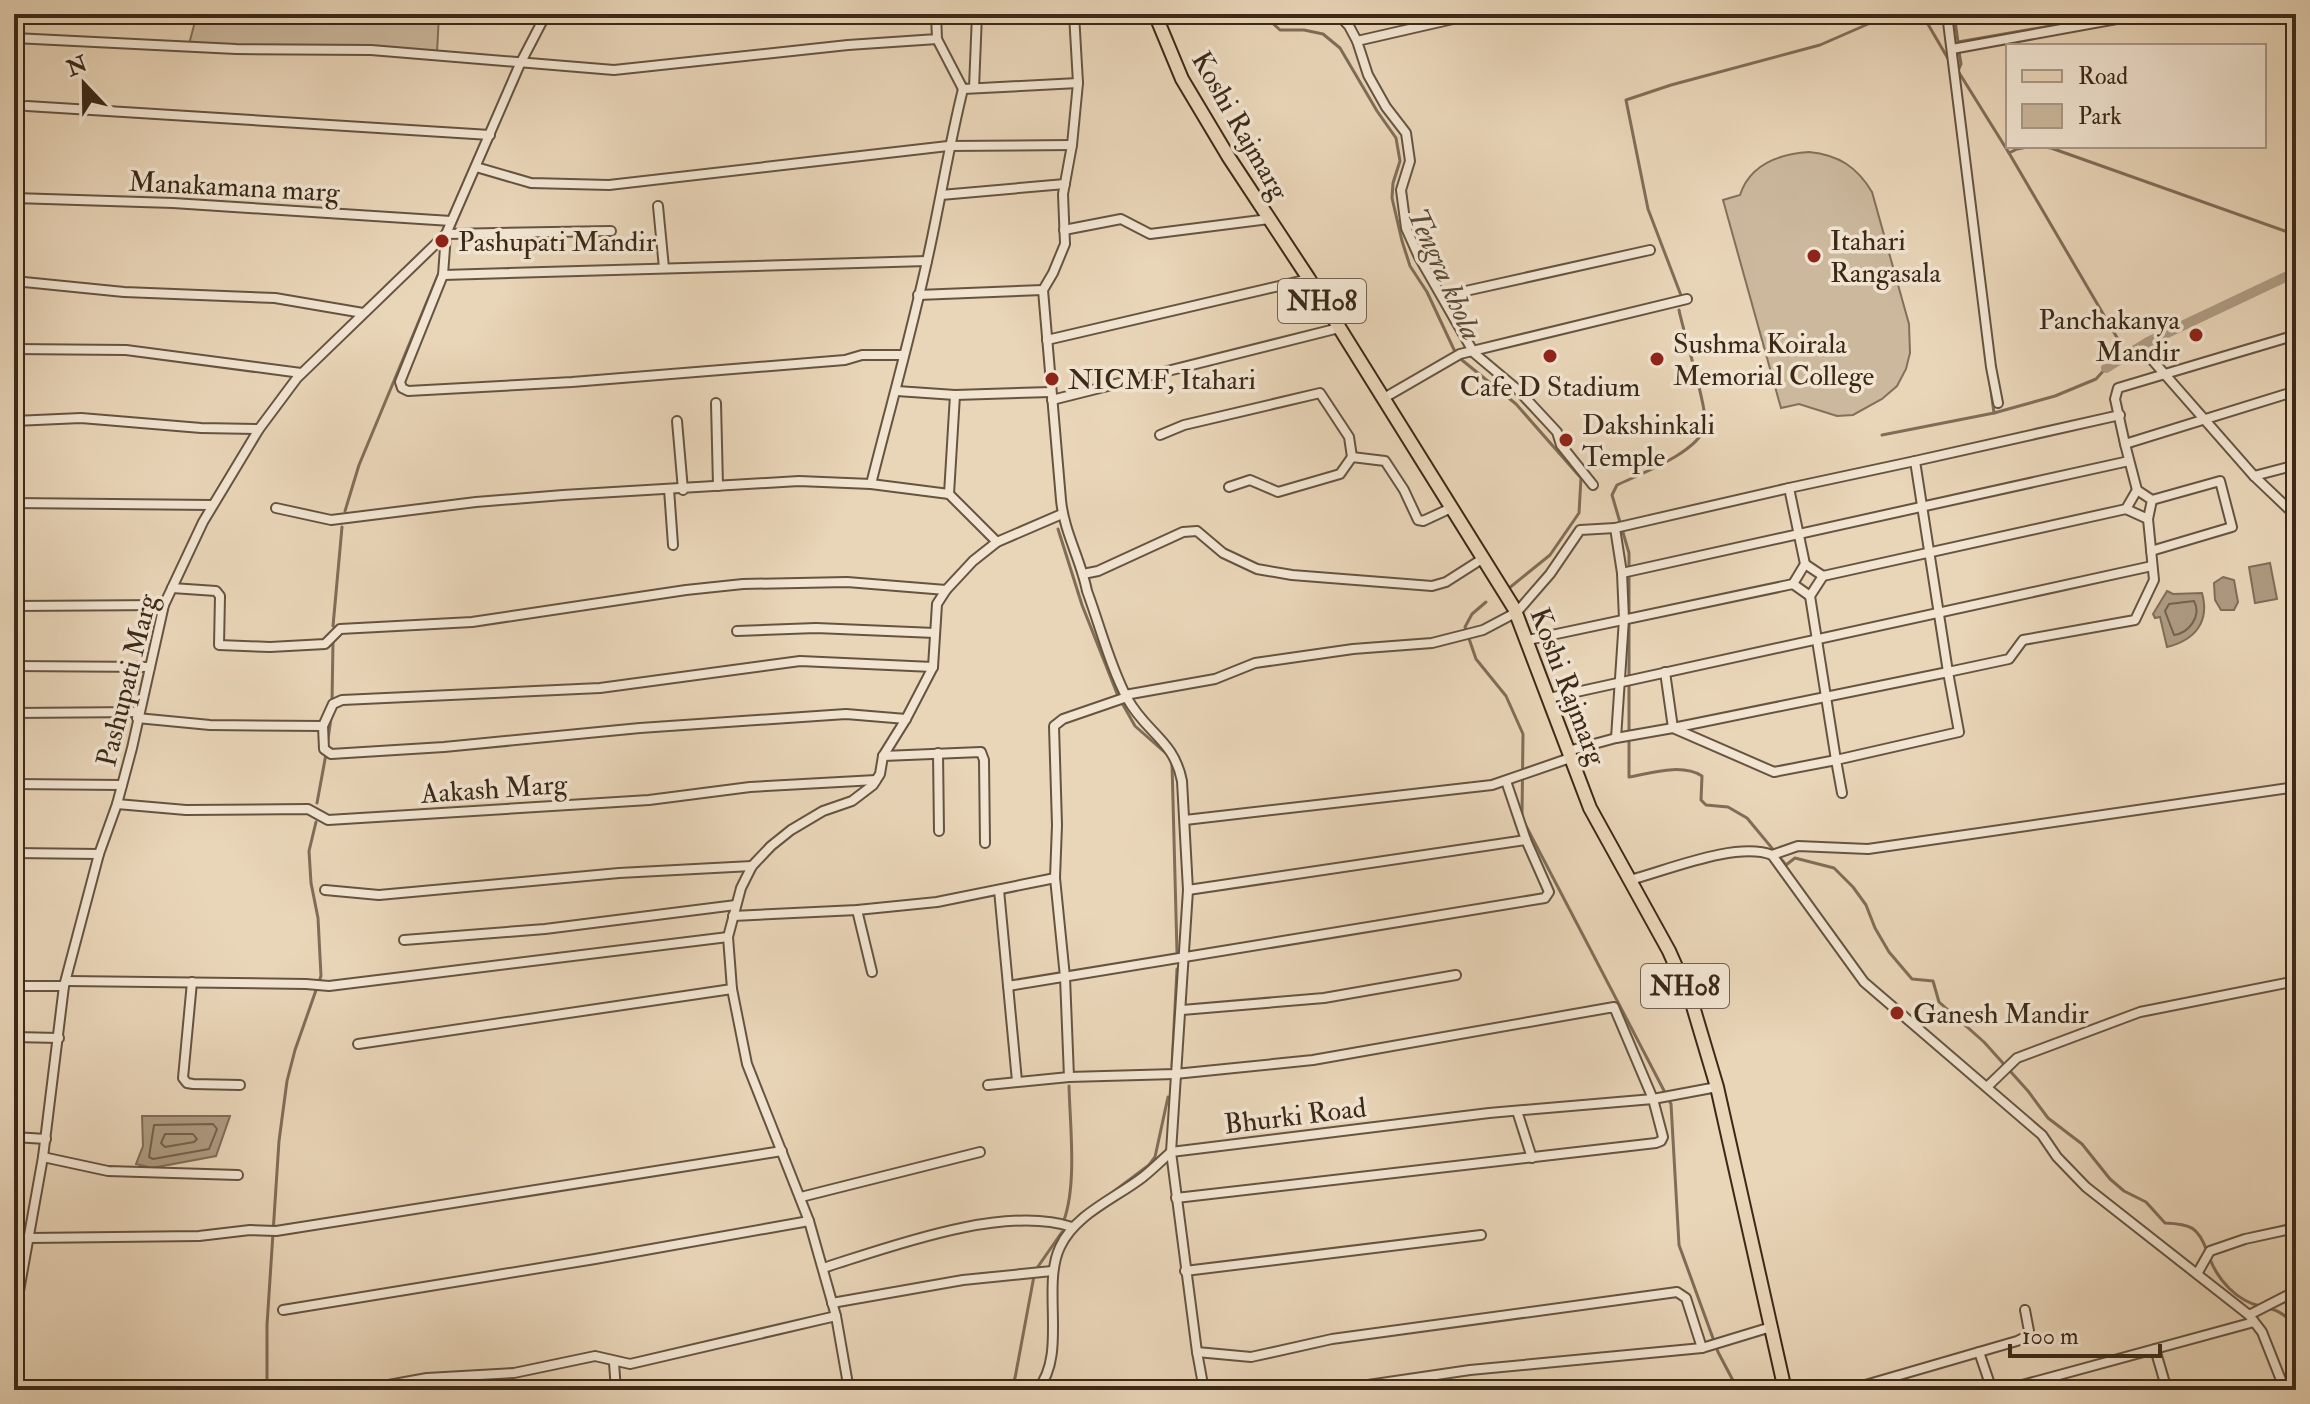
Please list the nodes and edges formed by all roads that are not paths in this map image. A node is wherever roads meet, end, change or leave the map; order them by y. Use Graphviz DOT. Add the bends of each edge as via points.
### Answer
graph roads {
  1 [pos="546,14"];
  2 [pos="936,14"];
  3 [pos="977,14"];
  4 [pos="1074,14"];
  5 [pos="1155,14"];
  6 [pos="1338,14"];
  7 [pos="1475,14"];
  8 [pos="1947,14"];
  9 [pos="2144,14"];
  10 [pos="1427,19"];
  11 [pos="14,38"];
  12 [pos="937,39"];
  13 [pos="1357,41"];
  14 [pos="1952,49"];
  15 [pos="520,64"];
  16 [pos="1078,83"];
  17 [pos="974,88"];
  18 [pos="963,89"];
  19 [pos="27,106"];
  20 [pos="490,135"];
  21 [pos="1072,145"];
  22 [pos="948,146"];
  23 [pos="476,167"];
  24 [pos="1065,184"];
  25 [pos="941,195"];
  26 [pos="14,198"];
  27 [pos="658,206"];
  28 [pos="1269,219"];
  29 [pos="451,221"];
  30 [pos="1064,230"];
  31 [pos="611,231"];
  32 [pos="446,234"];
  33 [pos="1650,250"];
  34 [pos="927,261"];
  35 [pos="664,268"];
  36 [pos="443,275"];
  37 [pos="1309,279"];
  38 [pos="14,281"];
  39 [pos="1043,290"];
  40 [pos="918,295"];
  41 [pos="1443,296"];
  42 [pos="1687,299"];
  43 [pos="363,313"];
  44 [pos="1339,328"];
  45 [pos="2296,335"];
  46 [pos="1047,340"];
  47 [pos="14,349"];
  48 [pos="1474,353"];
  49 [pos="2147,354"];
  50 [pos="904,355"];
  51 [pos="301,373"];
  52 [pos="2164,374"];
  53 [pos="897,391"];
  54 [pos="2296,391"];
  55 [pos="955,395"];
  56 [pos="1051,396"];
  57 [pos="1384,398"];
  58 [pos="716,403"];
  59 [pos="1998,403"];
  60 [pos="2120,415"];
  61 [pos="2205,420"];
  62 [pos="14,421"];
  63 [pos="677,421"];
  64 [pos="259,429"];
  65 [pos="1160,435"];
  66 [pos="2125,444"];
  67 [pos="1352,457"];
  68 [pos="1915,461"];
  69 [pos="2129,461"];
  70 [pos="2296,465"];
  71 [pos="2254,476"];
  72 [pos="871,484"];
  73 [pos="1593,485"];
  74 [pos="718,486"];
  75 [pos="1229,487"];
  76 [pos="1789,488"];
  77 [pos="669,489"];
  78 [pos="683,490"];
  79 [pos="2137,490"];
  80 [pos="949,494"];
  81 [pos="2152,500"];
  82 [pos="14,503"];
  83 [pos="212,505"];
  84 [pos="1922,506"];
  85 [pos="276,508"];
  86 [pos="1451,508"];
  87 [pos="2126,509"];
  88 [pos="1062,514"];
  89 [pos="2296,516"];
  90 [pos="2148,519"];
  91 [pos="1618,527"];
  92 [pos="1799,533"];
  93 [pos="997,542"];
  94 [pos="673,545"];
  95 [pos="2151,551"];
  96 [pos="1930,554"];
  97 [pos="1482,559"];
  98 [pos="1805,564"];
  99 [pos="2152,566"];
  100 [pos="1625,572"];
  101 [pos="1083,574"];
  102 [pos="1823,576"];
  103 [pos="1793,584"];
  104 [pos="172,588"];
  105 [pos="946,590"];
  106 [pos="1810,596"];
  107 [pos="164,605"];
  108 [pos="14,606"];
  109 [pos="1516,610"];
  110 [pos="1939,612"];
  111 [pos="1628,618"];
  112 [pos="737,631"];
  113 [pos="935,633"];
  114 [pos="1817,639"];
  115 [pos="1528,640"];
  116 [pos="14,666"];
  117 [pos="150,667"];
  118 [pos="933,667"];
  119 [pos="1665,672"];
  120 [pos="1948,672"];
  121 [pos="1625,681"];
  122 [pos="1126,696"];
  123 [pos="1826,697"];
  124 [pos="1549,698"];
  125 [pos="14,713"];
  126 [pos="138,715"];
  127 [pos="906,719"];
  128 [pos="323,726"];
  129 [pos="1673,728"];
  130 [pos="1624,736"];
  131 [pos="938,753"];
  132 [pos="1569,755"];
  133 [pos="883,756"];
  134 [pos="1836,760"];
  135 [pos="876,780"];
  136 [pos="1509,781"];
  137 [pos="14,784"];
  138 [pos="122,785"];
  139 [pos="2296,787"];
  140 [pos="1842,793"];
  141 [pos="117,804"];
  142 [pos="1185,820"];
  143 [pos="939,831"];
  144 [pos="1526,840"];
  145 [pos="985,843"];
  146 [pos="14,853"];
  147 [pos="99,854"];
  148 [pos="1776,854"];
  149 [pos="752,866"];
  150 [pos="1055,878"];
  151 [pos="1630,880"];
  152 [pos="325,890"];
  153 [pos="999,890"];
  154 [pos="1188,890"];
  155 [pos="736,905"];
  156 [pos="857,910"];
  157 [pos="733,916"];
  158 [pos="728,937"];
  159 [pos="404,940"];
  160 [pos="1185,957"];
  161 [pos="872,972"];
  162 [pos="1456,975"];
  163 [pos="1065,977"];
  164 [pos="2296,981"];
  165 [pos="192,982"];
  166 [pos="65,984"];
  167 [pos="14,986"];
  168 [pos="1008,986"];
  169 [pos="732,989"];
  170 [pos="1182,1010"];
  171 [pos="14,1037"];
  172 [pos="59,1038"];
  173 [pos="358,1044"];
  174 [pos="1175,1074"];
  175 [pos="1069,1077"];
  176 [pos="1017,1081"];
  177 [pos="240,1085"];
  178 [pos="988,1085"];
  179 [pos="1988,1086"];
  180 [pos="1717,1087"];
  181 [pos="1657,1099"];
  182 [pos="1517,1111"];
  183 [pos="14,1137"];
  184 [pos="46,1139"];
  185 [pos="782,1151"];
  186 [pos="980,1152"];
  187 [pos="1171,1152"];
  188 [pos="43,1157"];
  189 [pos="1532,1158"];
  190 [pos="238,1175"];
  191 [pos="801,1197"];
  192 [pos="1176,1198"];
  193 [pos="809,1221"];
  194 [pos="1072,1227"];
  195 [pos="2296,1228"];
  196 [pos="1481,1235"];
  197 [pos="30,1238"];
  198 [pos="823,1268"];
  199 [pos="1052,1271"];
  200 [pos="1185,1271"];
  201 [pos="2197,1274"];
  202 [pos="2296,1291"];
  203 [pos="832,1303"];
  204 [pos="283,1310"];
  205 [pos="2025,1310"];
  206 [pos="836,1316"];
  207 [pos="2251,1318"];
  208 [pos="14,1319"];
  209 [pos="1771,1327"];
  210 [pos="1705,1347"];
  211 [pos="2155,1349"];
  212 [pos="1197,1352"];
  213 [pos="1979,1352"];
  214 [pos="614,1363"];
  215 [pos="361,1390"];
  216 [pos="616,1390"];
  217 [pos="849,1390"];
  218 [pos="1037,1390"];
  219 [pos="1204,1390"];
  220 [pos="1334,1390"];
  221 [pos="1785,1390"];
  222 [pos="1848,1390"];
  223 [pos="1992,1390"];
  224 [pos="2004,1390"];
  225 [pos="2167,1390"];
  226 [pos="2285,1390"];
  1 -- 15 [label="street, Pashupati Marg"];
  2 -- 12 [label="street"];
  3 -- 17 [label="street"];
  4 -- 16 [label="street"];
  5 -- 28 [label="main road, Koshi Rajmarg / NH08" via="1182,79"];
  6 -- 13 [label="street"];
  7 -- 10 [label="street"];
  8 -- 14 [label="street"];
  9 -- 14 [label="street"];
  10 -- 13 [label="street"];
  11 -- 15 [label="street" via="371,50"];
  12 -- 15 [label="street" via="614,70"];
  12 -- 18 [label="street"];
  13 -- 41 [label="street" via="1368,75 1406,133 1410,161 1401,190 1406,228"];
  14 -- 59 [label="street"];
  15 -- 20 [label="street, Pashupati Marg"];
  16 -- 17 [label="street"];
  16 -- 21 [label="street"];
  17 -- 18 [label="street"];
  18 -- 22 [label="street"];
  19 -- 20 [label="street"];
  20 -- 23 [label="street, Pashupati Marg"];
  21 -- 22 [label="street"];
  21 -- 24 [label="street"];
  22 -- 23 [label="street" via="609,185 531,183"];
  22 -- 25 [label="street"];
  23 -- 29 [label="street, Pashupati Marg"];
  24 -- 25 [label="street"];
  24 -- 30 [label="street"];
  25 -- 34 [label="street"];
  26 -- 29 [label="street, Manakamana marg"];
  27 -- 35 [label="street"];
  28 -- 30 [label="street" via="1150,234 1121,219"];
  28 -- 37 [label="main road, Koshi Rajmarg / NH08"];
  29 -- 32 [label="street, Pashupati Marg"];
  30 -- 39 [label="street" via="1065,244"];
  31 -- 32 [label="street"];
  32 -- 36 [label="street"];
  32 -- 43 [label="street, Pashupati Marg"];
  33 -- 41 [label="street"];
  34 -- 35 [label="street"];
  34 -- 40 [label="street"];
  35 -- 36 [label="street"];
  36 -- 50 [label="street" via="400,382 404,390"];
  37 -- 44 [label="main road, Koshi Rajmarg / NH08"];
  37 -- 46 [label="street"];
  38 -- 43 [label="street" via="275,298"];
  39 -- 40 [label="street"];
  39 -- 46 [label="street"];
  40 -- 50 [label="street"];
  41 -- 48 [label="street"];
  42 -- 48 [label="street"];
  43 -- 51 [label="street, Pashupati Marg"];
  44 -- 56 [label="street"];
  44 -- 57 [label="main road, Koshi Rajmarg / NH08"];
  45 -- 52 [label="street"];
  46 -- 56 [label="street"];
  47 -- 51 [label="street" via="126,350"];
  48 -- 57 [label="street" via="1460,354"];
  48 -- 73 [label="street" via="1557,432"];
  49 -- 52 [label="street"];
  50 -- 53 [label="street"];
  51 -- 64 [label="street, Pashupati Marg"];
  52 -- 60 [label="street" via="2118,388"];
  52 -- 61 [label="street"];
  53 -- 55 [label="street"];
  53 -- 72 [label="street"];
  54 -- 61 [label="street"];
  55 -- 56 [label="street"];
  55 -- 80 [label="street"];
  56 -- 88 [label="street"];
  57 -- 86 [label="main road, Koshi Rajmarg / NH08"];
  58 -- 74 [label="street"];
  60 -- 66 [label="street"];
  60 -- 68 [label="street"];
  61 -- 66 [label="street"];
  61 -- 71 [label="street"];
  62 -- 64 [label="street" via="81,418"];
  63 -- 78 [label="street"];
  64 -- 83 [label="street, Pashupati Marg"];
  65 -- 67 [label="street" via="1320,393 1349,437"];
  66 -- 69 [label="street"];
  67 -- 75 [label="street" via="1340,474 1278,492 1250,480"];
  67 -- 86 [label="street" via="1385,461 1418,520"];
  68 -- 76 [label="street"];
  68 -- 84 [label="street"];
  69 -- 79 [label="street"];
  69 -- 84 [label="street"];
  70 -- 71 [label="street"];
  71 -- 89 [label="street"];
  72 -- 74 [label="street"];
  72 -- 80 [label="street"];
  74 -- 78 [label="street"];
  76 -- 91 [label="street"];
  76 -- 92 [label="street"];
  77 -- 78 [label="street"];
  77 -- 85 [label="street" via="476,502 331,520"];
  77 -- 94 [label="street"];
  79 -- 81 [label="street"];
  79 -- 87 [label="street"];
  80 -- 93 [label="street"];
  81 -- 90 [label="street"];
  81 -- 95 [label="street" via="2220,481 2232,527"];
  82 -- 83 [label="street"];
  83 -- 104 [label="street, Pashupati Marg"];
  84 -- 92 [label="street"];
  84 -- 96 [label="street"];
  86 -- 97 [label="main road, Koshi Rajmarg / NH08"];
  87 -- 90 [label="street"];
  87 -- 96 [label="street"];
  88 -- 93 [label="street"];
  88 -- 101 [label="street"];
  90 -- 95 [label="street"];
  91 -- 100 [label="street"];
  91 -- 109 [label="street" via="1580,530 1550,574"];
  92 -- 98 [label="street"];
  92 -- 100 [label="street"];
  93 -- 105 [label="street"];
  95 -- 99 [label="street"];
  96 -- 102 [label="street"];
  96 -- 110 [label="street"];
  97 -- 101 [label="street" via="1432,586 1292,575 1257,569 1223,553 1197,531 1183,532"];
  97 -- 109 [label="main road, Koshi Rajmarg / NH08"];
  98 -- 102 [label="street"];
  98 -- 103 [label="street"];
  99 -- 110 [label="street"];
  99 -- 120 [label="street" via="2154,580 2135,620 2023,640 2009,659"];
  100 -- 111 [label="street"];
  101 -- 122 [label="street"];
  102 -- 106 [label="street"];
  103 -- 106 [label="street"];
  103 -- 111 [label="street"];
  104 -- 105 [label="street" via="216,591 219,645 270,647 325,644 340,629 472,622 743,584 847,582"];
  104 -- 107 [label="street, Pashupati Marg"];
  105 -- 113 [label="street" via="937,604"];
  106 -- 114 [label="street"];
  107 -- 108 [label="street"];
  107 -- 117 [label="street, Pashupati Marg"];
  109 -- 115 [label="main road, Koshi Rajmarg / NH08"];
  109 -- 122 [label="street" via="1483,630 1454,639 1255,663 1215,679"];
  110 -- 114 [label="street"];
  110 -- 120 [label="street"];
  111 -- 115 [label="street"];
  111 -- 121 [label="street"];
  112 -- 113 [label="street"];
  113 -- 118 [label="street"];
  114 -- 119 [label="street"];
  114 -- 123 [label="street"];
  115 -- 124 [label="main road, Koshi Rajmarg / NH08"];
  116 -- 117 [label="street"];
  117 -- 126 [label="street, Pashupati Marg"];
  118 -- 127 [label="street"];
  118 -- 128 [label="street" via="800,661 600,688 342,700"];
  119 -- 121 [label="street"];
  119 -- 129 [label="street"];
  120 -- 123 [label="street"];
  120 -- 134 [label="street" via="1959,732"];
  121 -- 124 [label="street"];
  121 -- 130 [label="street"];
  122 -- 142 [label="street" via="1179,764"];
  122 -- 150 [label="street" via="1054,726"];
  123 -- 129 [label="street"];
  123 -- 134 [label="street"];
  124 -- 132 [label="main road, Koshi Rajmarg / NH08"];
  125 -- 126 [label="street"];
  126 -- 128 [label="street" via="210,725"];
  126 -- 138 [label="street, Pashupati Marg"];
  127 -- 128 [label="street" via="846,714 444,747 327,751"];
  127 -- 133 [label="street"];
  129 -- 130 [label="street"];
  129 -- 134 [label="street" via="1774,772"];
  130 -- 132 [label="street"];
  131 -- 133 [label="street"];
  131 -- 143 [label="street"];
  131 -- 145 [label="street" via="983,754"];
  132 -- 136 [label="street"];
  132 -- 151 [label="main road, Koshi Rajmarg / NH08" via="1590,808"];
  133 -- 135 [label="street"];
  134 -- 140 [label="street"];
  135 -- 141 [label="street, Aakash Marg" via="328,820 308,809 186,810"];
  135 -- 149 [label="street" via="864,794 791,830"];
  136 -- 142 [label="street"];
  136 -- 144 [label="street"];
  137 -- 138 [label="street"];
  138 -- 141 [label="street, Pashupati Marg"];
  139 -- 148 [label="street" via="1868,849 1798,846"];
  141 -- 147 [label="street, Pashupati Marg"];
  142 -- 154 [label="street"];
  144 -- 154 [label="street"];
  144 -- 160 [label="street" via="1549,892 1545,898"];
  146 -- 147 [label="street"];
  147 -- 166 [label="street, Pashupati Marg"];
  148 -- 151 [label="street" via="1740,850"];
  148 -- 179 [label="street" via="1864,982"];
  149 -- 152 [label="street" via="379,895"];
  149 -- 155 [label="street"];
  150 -- 153 [label="street"];
  150 -- 163 [label="street"];
  151 -- 180 [label="main road, Koshi Rajmarg / NH08" via="1692,1003"];
  153 -- 156 [label="street"];
  153 -- 168 [label="street"];
  154 -- 160 [label="street"];
  155 -- 157 [label="street"];
  155 -- 159 [label="street"];
  156 -- 157 [label="street"];
  156 -- 161 [label="street"];
  157 -- 158 [label="street"];
  158 -- 165 [label="street" via="317,985"];
  158 -- 169 [label="street"];
  160 -- 163 [label="street"];
  160 -- 170 [label="street"];
  162 -- 170 [label="street" via="1324,998"];
  163 -- 168 [label="street"];
  163 -- 175 [label="street"];
  164 -- 179 [label="street" via="2140,1012 2010,1064"];
  165 -- 166 [label="street"];
  165 -- 177 [label="street" via="183,1078 193,1084"];
  166 -- 167 [label="street"];
  166 -- 172 [label="street, Pashupati Marg"];
  168 -- 176 [label="street"];
  169 -- 173 [label="street"];
  169 -- 185 [label="street" via="747,1064"];
  170 -- 174 [label="street"];
  171 -- 172 [label="street"];
  172 -- 184 [label="street, Pashupati Marg"];
  174 -- 175 [label="street"];
  174 -- 181 [label="street" via="1313,1060 1614,1007"];
  174 -- 187 [label="street"];
  175 -- 176 [label="street"];
  176 -- 178 [label="street"];
  179 -- 201 [label="street" via="2042,1135 2086,1187"];
  180 -- 181 [label="street, Bhurki Road"];
  180 -- 209 [label="main road, Koshi Rajmarg / NH08"];
  181 -- 182 [label="street, Bhurki Road"];
  181 -- 189 [label="street" via="1661,1141"];
  182 -- 187 [label="street, Bhurki Road"];
  182 -- 189 [label="street"];
  183 -- 184 [label="street"];
  184 -- 188 [label="street, Pashupati Marg"];
  185 -- 191 [label="street"];
  185 -- 197 [label="street" via="272,1231"];
  186 -- 191 [label="street"];
  187 -- 192 [label="street"];
  187 -- 194 [label="street"];
  188 -- 190 [label="street" via="108,1171"];
  188 -- 197 [label="street, Pashupati Marg"];
  189 -- 192 [label="street"];
  191 -- 193 [label="street"];
  192 -- 200 [label="street"];
  193 -- 198 [label="street"];
  193 -- 204 [label="street"];
  194 -- 198 [label="street" via="980,1224"];
  194 -- 199 [label="street"];
  195 -- 201 [label="street" via="2208,1254"];
  196 -- 200 [label="street"];
  197 -- 208 [label="street, Pashupati Marg"];
  198 -- 203 [label="street"];
  199 -- 203 [label="street"];
  199 -- 218 [label="street" via="1054,1326 1046,1376"];
  200 -- 212 [label="street"];
  201 -- 207 [label="street"];
  202 -- 207 [label="street" via="2261,1307"];
  203 -- 206 [label="street"];
  205 -- 213 [label="street" via="2027,1336"];
  206 -- 214 [label="street" via="630,1364"];
  206 -- 217 [label="street"];
  207 -- 211 [label="street"];
  207 -- 226 [label="street"];
  209 -- 210 [label="street"];
  209 -- 221 [label="main road, Koshi Rajmarg / NH08"];
  210 -- 212 [label="street" via="1686,1298 1677,1292 1332,1339 1251,1357"];
  210 -- 220 [label="street" via="1470,1370"];
  211 -- 224 [label="street"];
  211 -- 225 [label="street"];
  212 -- 219 [label="street"];
  213 -- 222 [label="street"];
  213 -- 223 [label="street"];
  214 -- 215 [label="street" via="595,1356 514,1373 427,1378"];
  214 -- 216 [label="street"];
}
